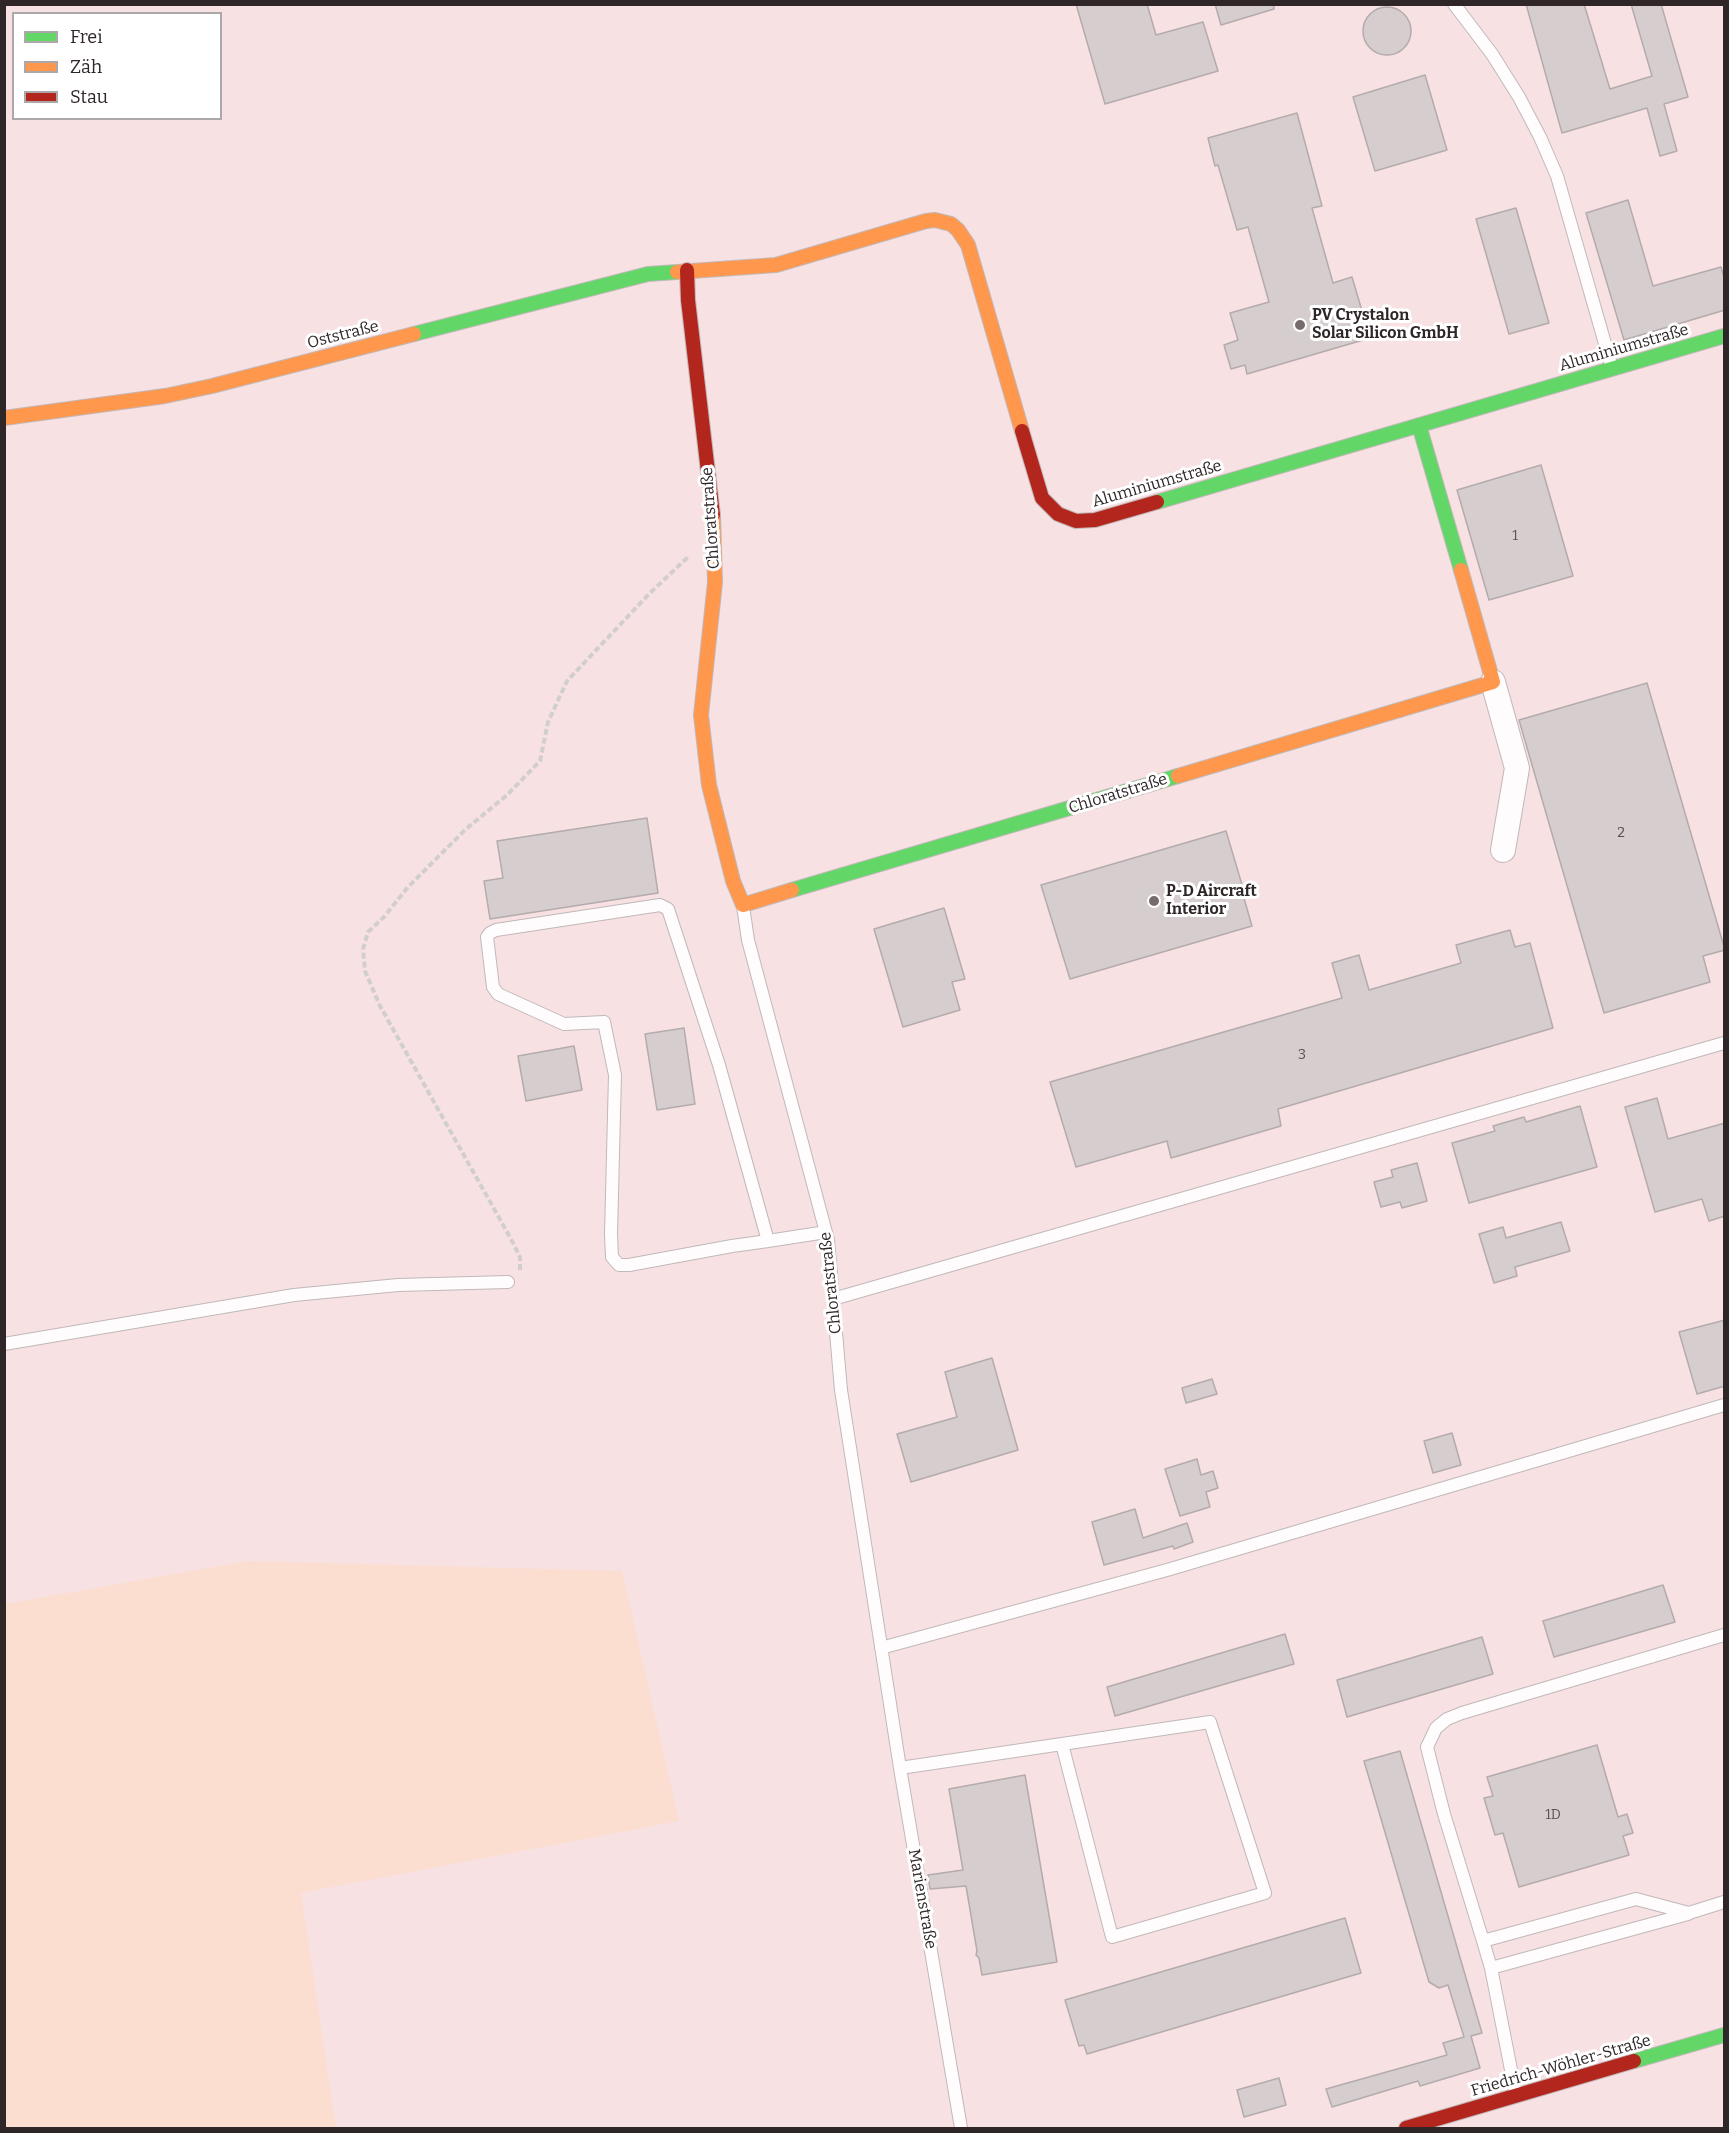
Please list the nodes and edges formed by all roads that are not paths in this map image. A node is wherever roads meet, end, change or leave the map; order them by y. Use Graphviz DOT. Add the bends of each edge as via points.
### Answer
graph roads {
  1 [pos="1455,4"];
  2 [pos="687,270"];
  3 [pos="1725,336"];
  4 [pos="1612,369"];
  5 [pos="4,418"];
  6 [pos="1419,425"];
  7 [pos="1493,682"];
  8 [pos="1503,850"];
  9 [pos="743,905"];
  10 [pos="1725,1043"];
  11 [pos="826,1232"];
  12 [pos="768,1241"];
  13 [pos="508,1282"];
  14 [pos="833,1299"];
  15 [pos="4,1344"];
  16 [pos="1725,1405"];
  17 [pos="1725,1635"];
  18 [pos="881,1648"];
  19 [pos="885,1669"];
  20 [pos="1062,1744"];
  21 [pos="900,1768"];
  22 [pos="1725,1902"];
  23 [pos="1689,1913"];
  24 [pos="1483,1941"];
  25 [pos="1491,1968"];
  26 [pos="1725,2035"];
  27 [pos="1516,2096"];
  28 [pos="962,2128"];
  29 [pos="1407,2128"];
  1 -- 4 [label="lane" via="1508,79 1557,176"];
  2 -- 5 [label="street, Oststraße" via="648,274 212,386 123,403"];
  2 -- 6 [label="street, Aluminiumstraße" via="776,265 926,220 951,224 968,245 1042,498 1058,514 1076,521 1095,520"];
  2 -- 9 [label="street, Chloratstraße" via="715,531 715,582 701,715 703,743 727,860"];
  3 -- 4 [label="street, Aluminiumstraße"];
  4 -- 6 [label="street, Aluminiumstraße"];
  6 -- 7 [label="street"];
  7 -- 8 [label="street" via="1517,768"];
  7 -- 9 [label="street, Chloratstraße"];
  9 -- 11 [label="lane, Chloratstraße" via="748,940"];
  10 -- 14 [label="lane"];
  11 -- 12 [label="lane"];
  11 -- 14 [label="lane, Chloratstraße"];
  12 -- 12 [label="lane" via="619,1265 612,1257 611,1234 615,1075 604,1023 564,1024 498,994 493,987 490,933 660,905 668,909 719,1065"];
  13 -- 15 [label="lane" via="398,1285 294,1295"];
  14 -- 18 [label="lane, Chloratstraße" via="841,1390"];
  16 -- 18 [label="lane" via="1167,1570"];
  17 -- 24 [label="lane" via="1462,1713 1437,1728 1427,1747"];
  18 -- 19 [label="lane, Chloratstraße"];
  19 -- 21 [label="lane, Marienstraße"];
  20 -- 20 [label="lane" via="1112,1937 1265,1893 1210,1722"];
  20 -- 21 [label="lane"];
  21 -- 28 [label="lane, Marienstraße"];
  22 -- 23 [label="lane"];
  23 -- 24 [label="lane" via="1636,1899"];
  23 -- 25 [label="lane"];
  24 -- 25 [label="lane"];
  25 -- 27 [label="lane"];
  26 -- 27 [label="street, Friedrich-Wöhler-Straße"];
  27 -- 29 [label="street, Friedrich-Wöhler-Straße"];
}
